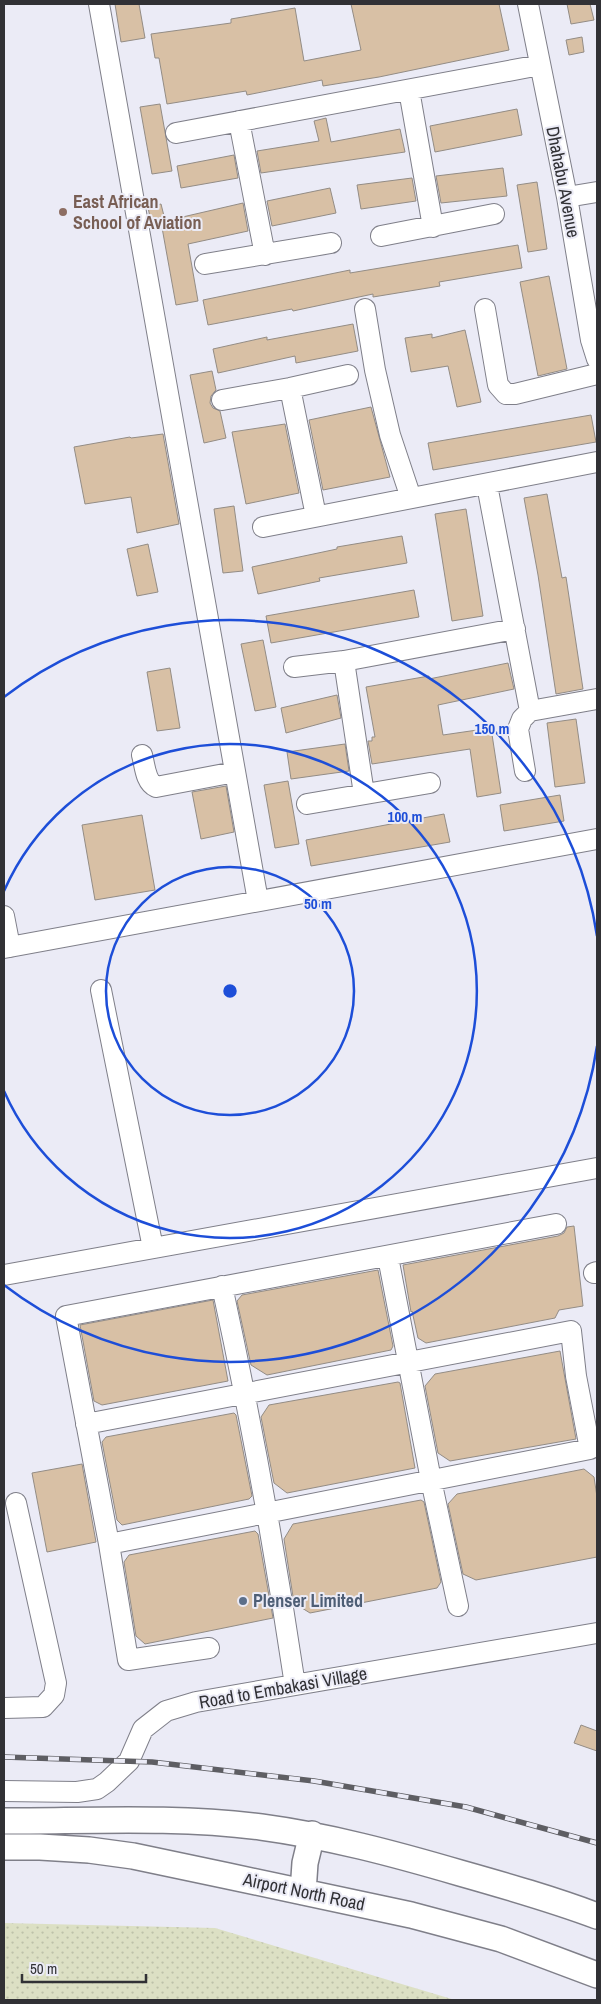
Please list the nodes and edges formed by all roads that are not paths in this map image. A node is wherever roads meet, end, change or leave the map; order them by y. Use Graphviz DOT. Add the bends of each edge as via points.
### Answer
graph roads {
  1 [pos="99,4"];
  2 [pos="528,4"];
  3 [pos="540,65"];
  4 [pos="409,90"];
  5 [pos="239,121"];
  6 [pos="176,133"];
  7 [pos="597,192"];
  8 [pos="567,197"];
  9 [pos="494,214"];
  10 [pos="433,227"];
  11 [pos="381,236"];
  12 [pos="331,243"];
  13 [pos="265,255"];
  14 [pos="205,264"];
  15 [pos="365,309"];
  16 [pos="485,309"];
  17 [pos="597,359"];
  18 [pos="597,374"];
  19 [pos="348,375"];
  20 [pos="290,388"];
  21 [pos="222,400"];
  22 [pos="597,462"];
  23 [pos="487,485"];
  24 [pos="411,498"];
  25 [pos="316,516"];
  26 [pos="263,527"];
  27 [pos="515,629"];
  28 [pos="344,661"];
  29 [pos="294,667"];
  30 [pos="597,699"];
  31 [pos="530,711"];
  32 [pos="142,755"];
  33 [pos="525,771"];
  34 [pos="235,772"];
  35 [pos="430,782"];
  36 [pos="364,794"];
  37 [pos="306,804"];
  38 [pos="597,839"];
  39 [pos="258,901"];
  40 [pos="4,916"];
  41 [pos="7,947"];
  42 [pos="101,990"];
  43 [pos="597,1168"];
  44 [pos="556,1224"];
  45 [pos="153,1248"];
  46 [pos="388,1257"];
  47 [pos="4,1275"];
  48 [pos="222,1286"];
  49 [pos="409,1362"];
  50 [pos="246,1393"];
  51 [pos="86,1424"];
  52 [pos="431,1480"];
  53 [pos="16,1503"];
  54 [pos="267,1511"];
  55 [pos="109,1544"];
  56 [pos="458,1606"];
  57 [pos="597,1633"];
  58 [pos="209,1648"];
  59 [pos="296,1685"];
  60 [pos="4,1708"];
  61 [pos="4,1792"];
  62 [pos="9,1819"];
  63 [pos="312,1834"];
  64 [pos="4,1847"];
  65 [pos="303,1892"];
  66 [pos="597,1916"];
  67 [pos="597,1974"];
  1 -- 34 [label="street"];
  2 -- 3 [label="street, Dhahabu Avenue"];
  3 -- 4 [label="street"];
  3 -- 8 [label="street, Dhahabu Avenue"];
  4 -- 5 [label="street"];
  4 -- 10 [label="street"];
  5 -- 6 [label="street"];
  5 -- 13 [label="street"];
  7 -- 8 [label="street"];
  8 -- 17 [label="street, Dhahabu Avenue"];
  9 -- 10 [label="street"];
  10 -- 11 [label="street"];
  12 -- 13 [label="street"];
  13 -- 14 [label="street"];
  15 -- 24 [label="street" via="390,435"];
  16 -- 18 [label="street" via="498,385 506,394"];
  19 -- 20 [label="street"];
  20 -- 21 [label="street"];
  20 -- 25 [label="street"];
  22 -- 23 [label="street"];
  23 -- 24 [label="street"];
  23 -- 27 [label="street"];
  24 -- 25 [label="street"];
  25 -- 26 [label="street"];
  27 -- 28 [label="street"];
  27 -- 31 [label="street"];
  28 -- 29 [label="street"];
  28 -- 36 [label="street"];
  30 -- 31 [label="street"];
  31 -- 33 [label="street" via="518,729"];
  32 -- 34 [label="street" via="148,779 156,787"];
  34 -- 39 [label="street"];
  35 -- 36 [label="street"];
  36 -- 37 [label="street"];
  38 -- 39 [label="street"];
  39 -- 41 [label="street"];
  40 -- 41 [label="street"];
  42 -- 45 [label="street"];
  43 -- 45 [label="street"];
  44 -- 46 [label="street"];
  45 -- 47 [label="street"];
  46 -- 48 [label="street"];
  46 -- 49 [label="street"];
  48 -- 50 [label="street"];
  48 -- 51 [label="street" via="66,1316"];
  49 -- 50 [label="street"];
  49 -- 52 [label="street"];
  49 -- 52 [label="street" via="571,1331 590,1449"];
  50 -- 51 [label="street"];
  50 -- 54 [label="street"];
  51 -- 55 [label="street"];
  52 -- 54 [label="street"];
  52 -- 56 [label="street"];
  53 -- 60 [label="street" via="56,1683 54,1696 43,1707"];
  54 -- 55 [label="street"];
  54 -- 59 [label="street"];
  55 -- 58 [label="street" via="128,1660"];
  57 -- 59 [label="street, Road to Embakasi Village"];
  59 -- 61 [label="street, Road to Embakasi Village" via="196,1702 166,1711 143,1729 129,1761 97,1789"];
  62 -- 63 [label="main road" via="175,1821"];
  63 -- 65 [label="main road"];
  63 -- 66 [label="main road" via="560,1902"];
  64 -- 65 [label="main road, Airport North Road" via="89,1850 133,1856"];
  65 -- 67 [label="main road, Airport North Road" via="411,1915 501,1940"];
}
